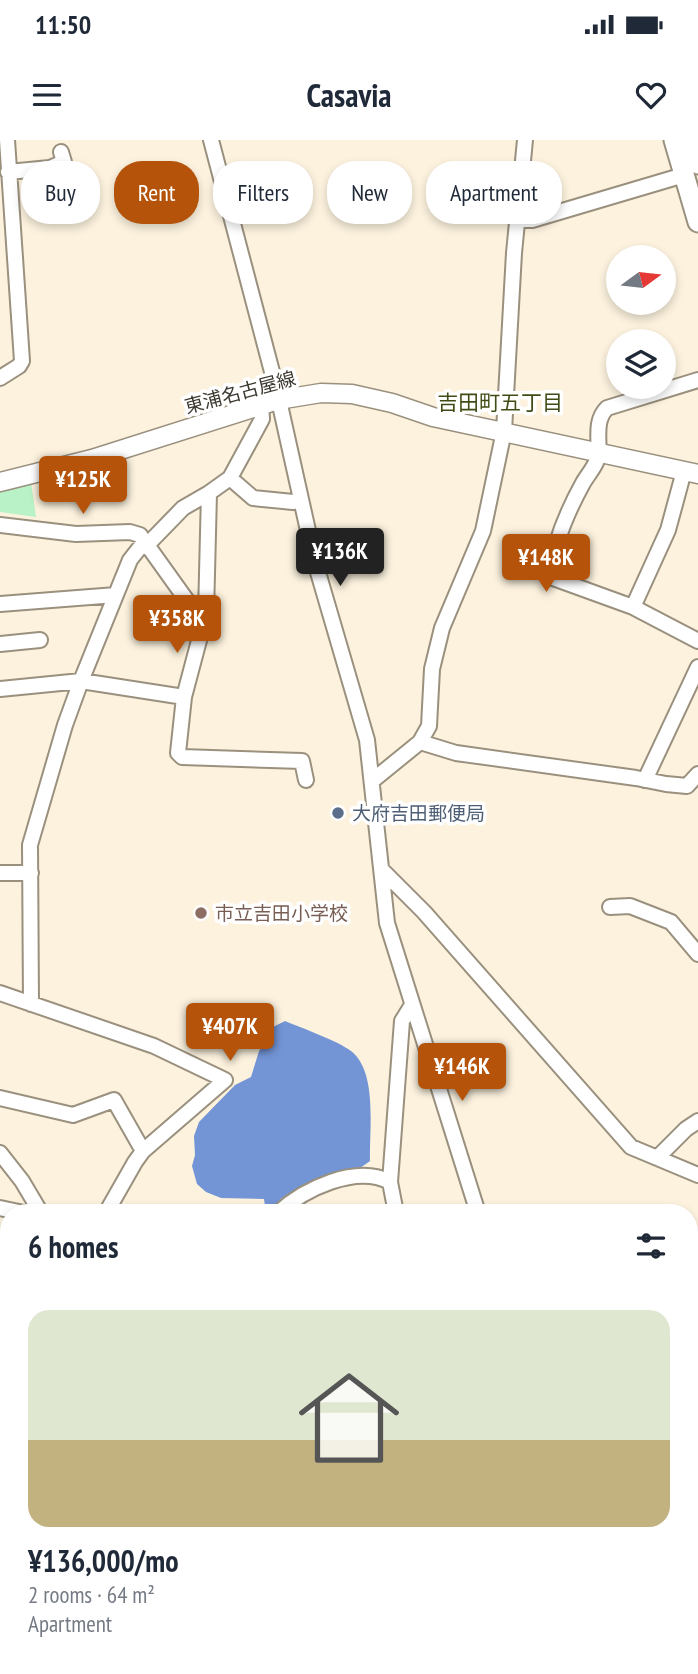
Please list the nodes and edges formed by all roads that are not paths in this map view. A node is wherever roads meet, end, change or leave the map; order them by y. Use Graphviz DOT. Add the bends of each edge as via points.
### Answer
graph roads {
  1 [pos="7,140"];
  2 [pos="211,140"];
  3 [pos="525,140"];
  4 [pos="674,140"];
  5 [pos="691,140"];
  6 [pos="61,152"];
  7 [pos="523,161"];
  8 [pos="691,169"];
  9 [pos="6,180"];
  10 [pos="562,210"];
  11 [pos="698,222"];
  12 [pos="517,224"];
  13 [pos="0,378"];
  14 [pos="698,380"];
  15 [pos="270,402"];
  16 [pos="504,431"];
  17 [pos="597,451"];
  18 [pos="691,473"];
  19 [pos="230,478"];
  20 [pos="0,482"];
  21 [pos="209,493"];
  22 [pos="301,500"];
  23 [pos="0,525"];
  24 [pos="146,543"];
  25 [pos="116,595"];
  26 [pos="0,604"];
  27 [pos="633,607"];
  28 [pos="204,623"];
  29 [pos="40,640"];
  30 [pos="698,641"];
  31 [pos="0,643"];
  32 [pos="698,667"];
  33 [pos="81,681"];
  34 [pos="0,689"];
  35 [pos="184,697"];
  36 [pos="419,742"];
  37 [pos="698,774"];
  38 [pos="306,780"];
  39 [pos="645,780"];
  40 [pos="372,781"];
  41 [pos="381,869"];
  42 [pos="0,873"];
  43 [pos="31,873"];
  44 [pos="610,907"];
  45 [pos="693,941"];
  46 [pos="698,954"];
  47 [pos="0,993"];
  48 [pos="31,1004"];
  49 [pos="412,1005"];
  50 [pos="0,1101"];
  51 [pos="698,1121"];
  52 [pos="143,1151"];
  53 [pos="0,1153"];
  54 [pos="657,1158"];
  55 [pos="698,1175"];
  56 [pos="390,1182"];
  57 [pos="36,1204"];
  58 [pos="111,1204"];
  59 [pos="289,1204"];
  60 [pos="394,1204"];
  61 [pos="475,1204"];
  1 -- 9 [label="street"];
  2 -- 15 [label="street"];
  3 -- 7 [label="street"];
  4 -- 8 [label="highway"];
  5 -- 8 [label="highway"];
  6 -- 9 [label="street" via="64,162"];
  8 -- 10 [label="street"];
  8 -- 11 [label="highway"];
  9 -- 13 [label="street" via="22,362"];
  12 -- 16 [label="street"];
  14 -- 17 [label="street" via="607,408 600,419"];
  15 -- 16 [label="main road, 東浦名古屋線" via="321,393 352,394"];
  15 -- 19 [label="street"];
  15 -- 20 [label="main road, 東浦名古屋線" via="92,459"];
  15 -- 22 [label="street"];
  16 -- 17 [label="main road, 東浦名古屋線"];
  16 -- 36 [label="street" via="482,531 442,628 432,669 429,726"];
  17 -- 18 [label="main road, 東浦名古屋線"];
  17 -- 27 [label="street" via="598,458 553,550 550,575"];
  18 -- 27 [label="street"];
  19 -- 21 [label="street"];
  19 -- 22 [label="street" via="253,498"];
  21 -- 24 [label="street" via="183,508"];
  21 -- 28 [label="street"];
  22 -- 40 [label="street" via="367,740"];
  23 -- 24 [label="street" via="76,534 130,532 140,534"];
  24 -- 25 [label="street" via="130,560"];
  24 -- 28 [label="street"];
  25 -- 26 [label="street"];
  25 -- 33 [label="street"];
  27 -- 30 [label="street"];
  28 -- 35 [label="street"];
  29 -- 31 [label="street"];
  32 -- 39 [label="street"];
  33 -- 34 [label="street"];
  33 -- 35 [label="street"];
  33 -- 43 [label="street" via="30,845"];
  35 -- 38 [label="street" via="178,753 182,757 302,761"];
  36 -- 39 [label="street" via="456,753"];
  36 -- 40 [label="street"];
  37 -- 39 [label="street" via="687,786"];
  40 -- 41 [label="street"];
  41 -- 49 [label="street" via="387,923"];
  41 -- 54 [label="street" via="631,1147"];
  42 -- 43 [label="street"];
  43 -- 48 [label="street"];
  44 -- 45 [label="street" via="630,906 671,922"];
  45 -- 46 [label="street"];
  47 -- 48 [label="street"];
  48 -- 52 [label="street" via="154,1046 225,1080"];
  49 -- 56 [label="street" via="402,1021"];
  49 -- 61 [label="street"];
  50 -- 52 [label="street" via="73,1115 114,1100"];
  51 -- 54 [label="street"];
  52 -- 58 [label="street"];
  53 -- 57 [label="street"];
  54 -- 55 [label="street"];
  56 -- 59 [label="street" via="378,1175 354,1176"];
  56 -- 60 [label="street"];
}
